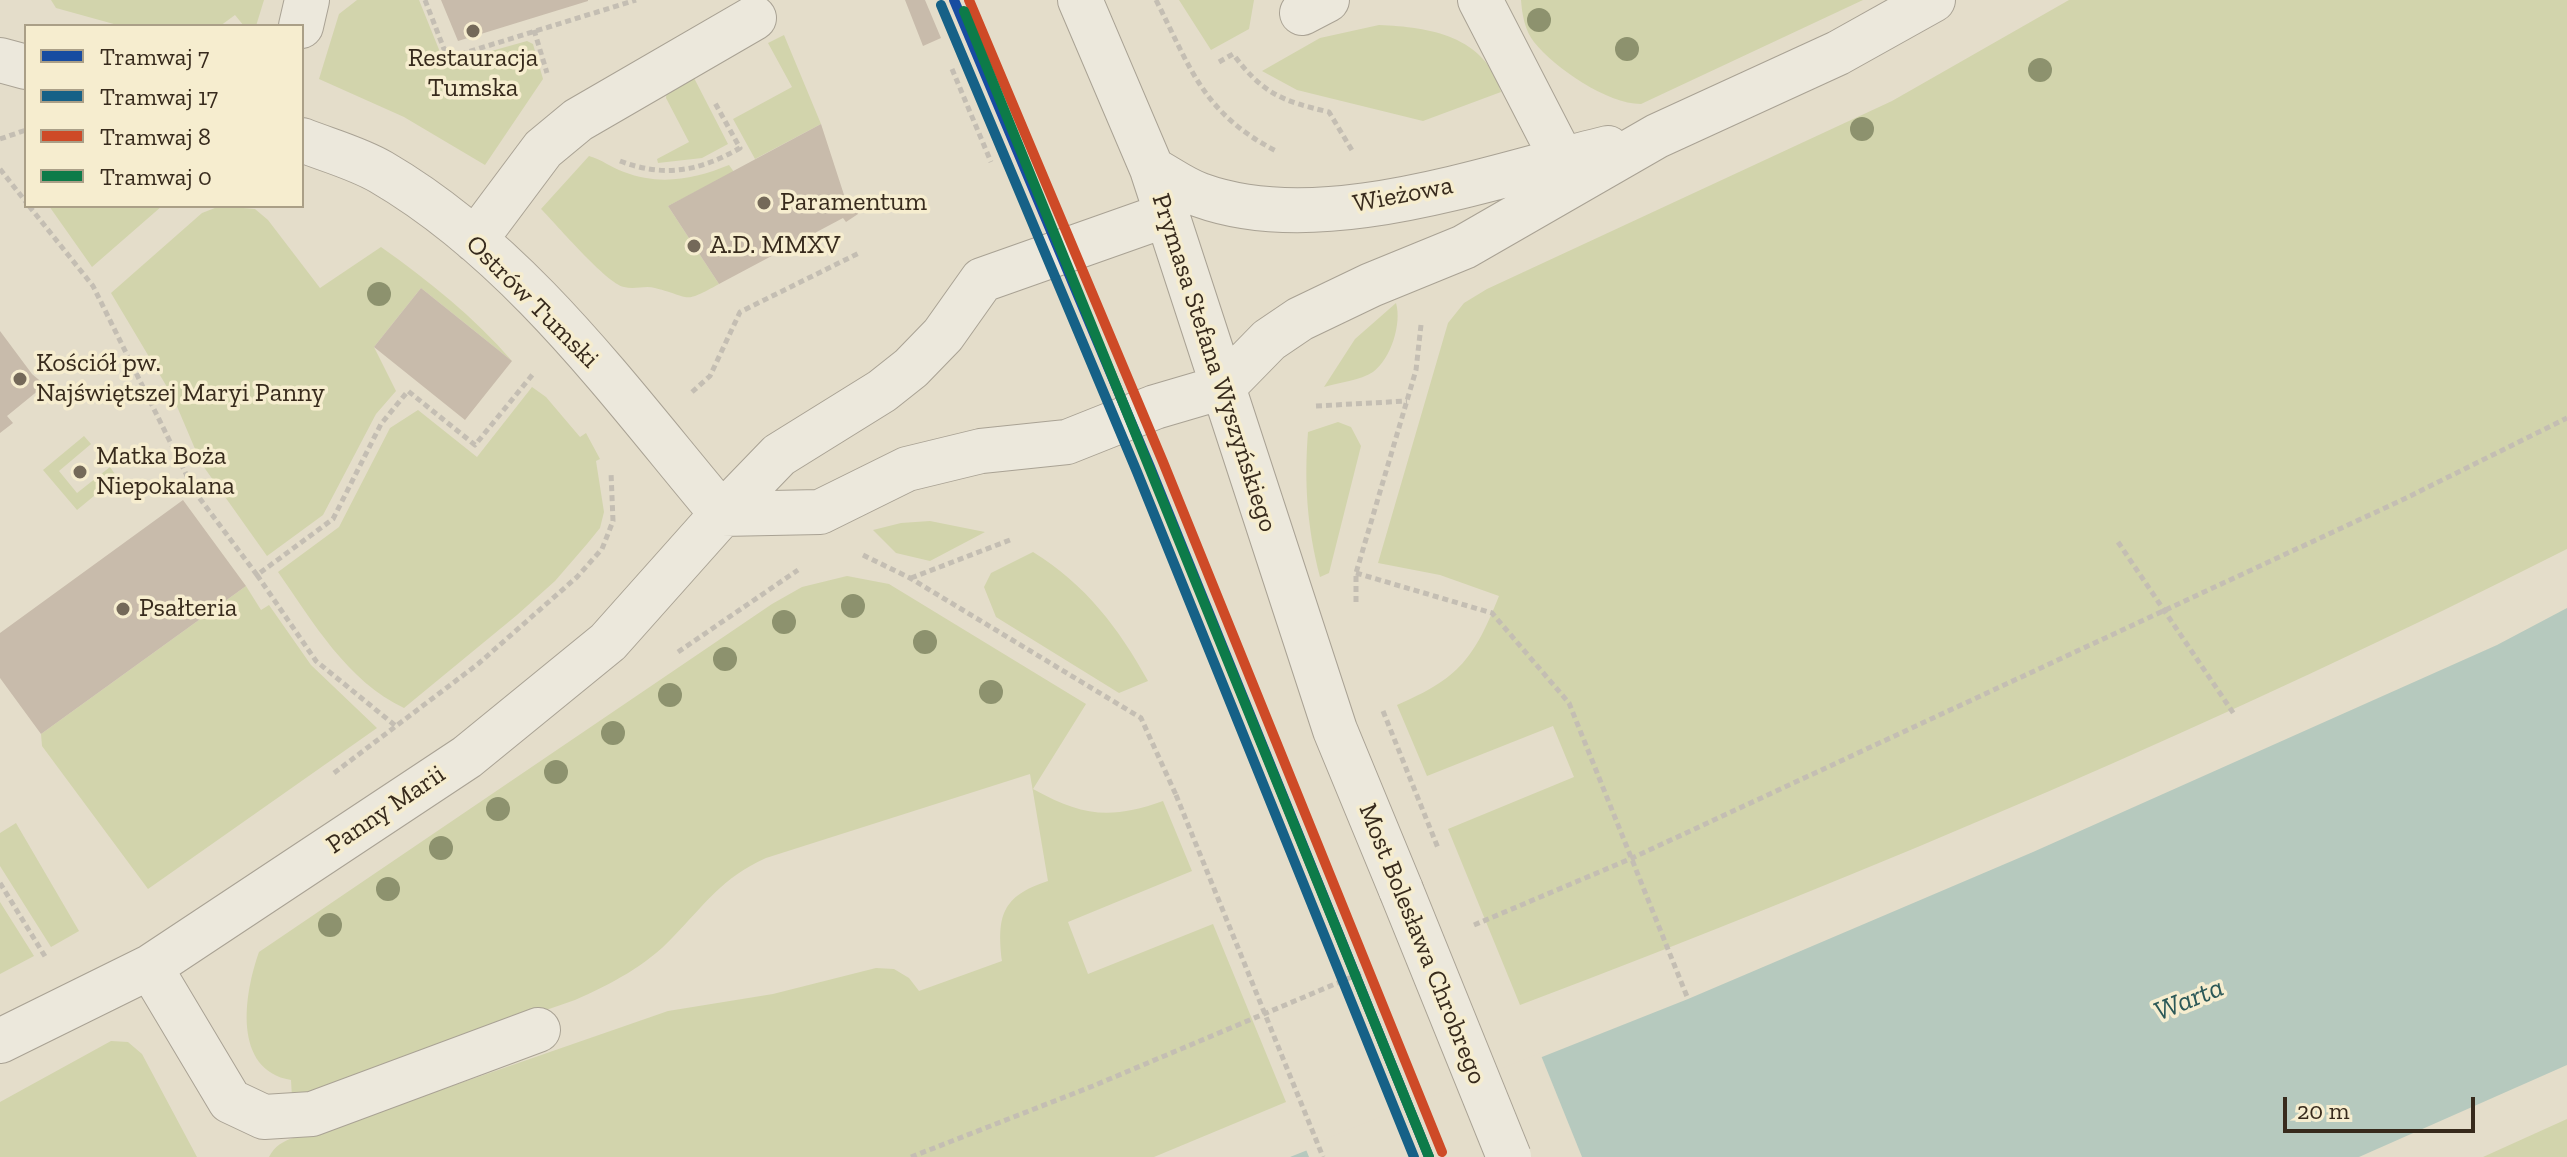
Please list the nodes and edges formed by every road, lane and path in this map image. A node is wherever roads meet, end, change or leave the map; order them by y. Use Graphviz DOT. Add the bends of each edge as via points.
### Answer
graph roads {
  1 [pos="307,0"];
  2 [pos="425,0"];
  3 [pos="636,0"];
  4 [pos="1080,0"];
  5 [pos="1156,0"];
  6 [pos="1480,0"];
  7 [pos="1933,0"];
  8 [pos="754,18"];
  9 [pos="301,24"];
  10 [pos="1219,62"];
  11 [pos="952,69"];
  12 [pos="24,131"];
  13 [pos="1657,136"];
  14 [pos="0,139"];
  15 [pos="304,141"];
  16 [pos="1281,153"];
  17 [pos="1344,158"];
  18 [pos="1562,159"];
  19 [pos="991,162"];
  20 [pos="0,169"];
  21 [pos="1152,169"];
  22 [pos="24,199"];
  23 [pos="31,208"];
  24 [pos="1166,215"];
  25 [pos="475,240"];
  26 [pos="859,253"];
  27 [pos="1422,315"];
  28 [pos="526,382"];
  29 [pos="1223,387"];
  30 [pos="1407,401"];
  31 [pos="1316,406"];
  32 [pos="2567,418"];
  33 [pos="649,428"];
  34 [pos="609,463"];
  35 [pos="722,514"];
  36 [pos="1010,540"];
  37 [pos="2118,542"];
  38 [pos="848,549"];
  39 [pos="1356,573"];
  40 [pos="257,575"];
  41 [pos="910,578"];
  42 [pos="1356,604"];
  43 [pos="2165,610"];
  44 [pos="1378,698"];
  45 [pos="1383,711"];
  46 [pos="2234,714"];
  47 [pos="1335,730"];
  48 [pos="1630,859"];
  49 [pos="0,883"];
  50 [pos="1470,926"];
  51 [pos="49,962"];
  52 [pos="1383,963"];
  53 [pos="150,967"];
  54 [pos="1688,999"];
  55 [pos="538,1030"];
  56 [pos="0,1041"];
  57 [pos="911,1157"];
  58 [pos="1323,1157"];
  59 [pos="1509,1157"];
  1 -- 9 [label="street"];
  2 -- 3 [label="path" via="444,49 458,55"];
  4 -- 21 [label="street, Prymasa Stefana Wyszyńskiego"];
  5 -- 16 [label="path" via="1205,97 1241,132"];
  6 -- 18 [label="street"];
  7 -- 13 [label="street, Wieżowa" via="1838,53"];
  8 -- 25 [label="street" via="578,120 543,149"];
  10 -- 17 [label="path" via="1233,54 1253,81 1275,97 1329,112 1355,156"];
  11 -- 19 [label="path"];
  12 -- 14 [label="path"];
  13 -- 18 [label="street, Wieżowa"];
  13 -- 29 [label="street, Wieżowa" via="1464,247 1300,319 1269,340"];
  15 -- 25 [label="street, Ostrów Tumski" via="380,171"];
  18 -- 21 [label="street, Wieżowa" via="1378,205 1300,210 1236,204 1199,194"];
  20 -- 22 [label="path"];
  21 -- 24 [label="street, Prymasa Stefana Wyszyńskiego"];
  23 -- 40 [label="path" via="93,286 195,492"];
  24 -- 29 [label="street, Prymasa Stefana Wyszyńskiego"];
  24 -- 35 [label="street, Panny Marii" via="982,280 943,335 911,368 779,455"];
  25 -- 33 [label="street, Ostrów Tumski" via="566,332"];
  26 -- 33 [label="path" via="740,312 710,376"];
  27 -- 30 [label="path"];
  28 -- 40 [label="path" via="475,445 408,391 381,424 333,519"];
  29 -- 35 [label="street" via="1067,442 981,451 907,469 820,512"];
  29 -- 47 [label="street, Prymasa Stefana Wyszyńskiego"];
  30 -- 31 [label="path"];
  30 -- 39 [label="path"];
  32 -- 43 [label="path"];
  33 -- 35 [label="street, Ostrów Tumski"];
  34 -- 40 [label="path" via="613,521 602,549 478,664 397,727 316,661"];
  35 -- 53 [label="street, Panny Marii" via="608,642 467,757"];
  36 -- 41 [label="path"];
  37 -- 43 [label="path"];
  38 -- 41 [label="path"];
  39 -- 42 [label="path"];
  39 -- 48 [label="path" via="1492,613 1569,703"];
  41 -- 58 [label="path, bridge" via="1141,718"];
  43 -- 46 [label="path"];
  43 -- 48 [label="path"];
  44 -- 45 [label="path"];
  47 -- 59 [label="street, Most Bolesława Chrobrego, bridge"];
  48 -- 50 [label="path"];
  48 -- 54 [label="path"];
  49 -- 51 [label="path"];
  52 -- 57 [label="path"];
  53 -- 55 [label="street" via="230,1101 264,1117 322,1111"];
  53 -- 56 [label="street, Panny Marii"];
}
